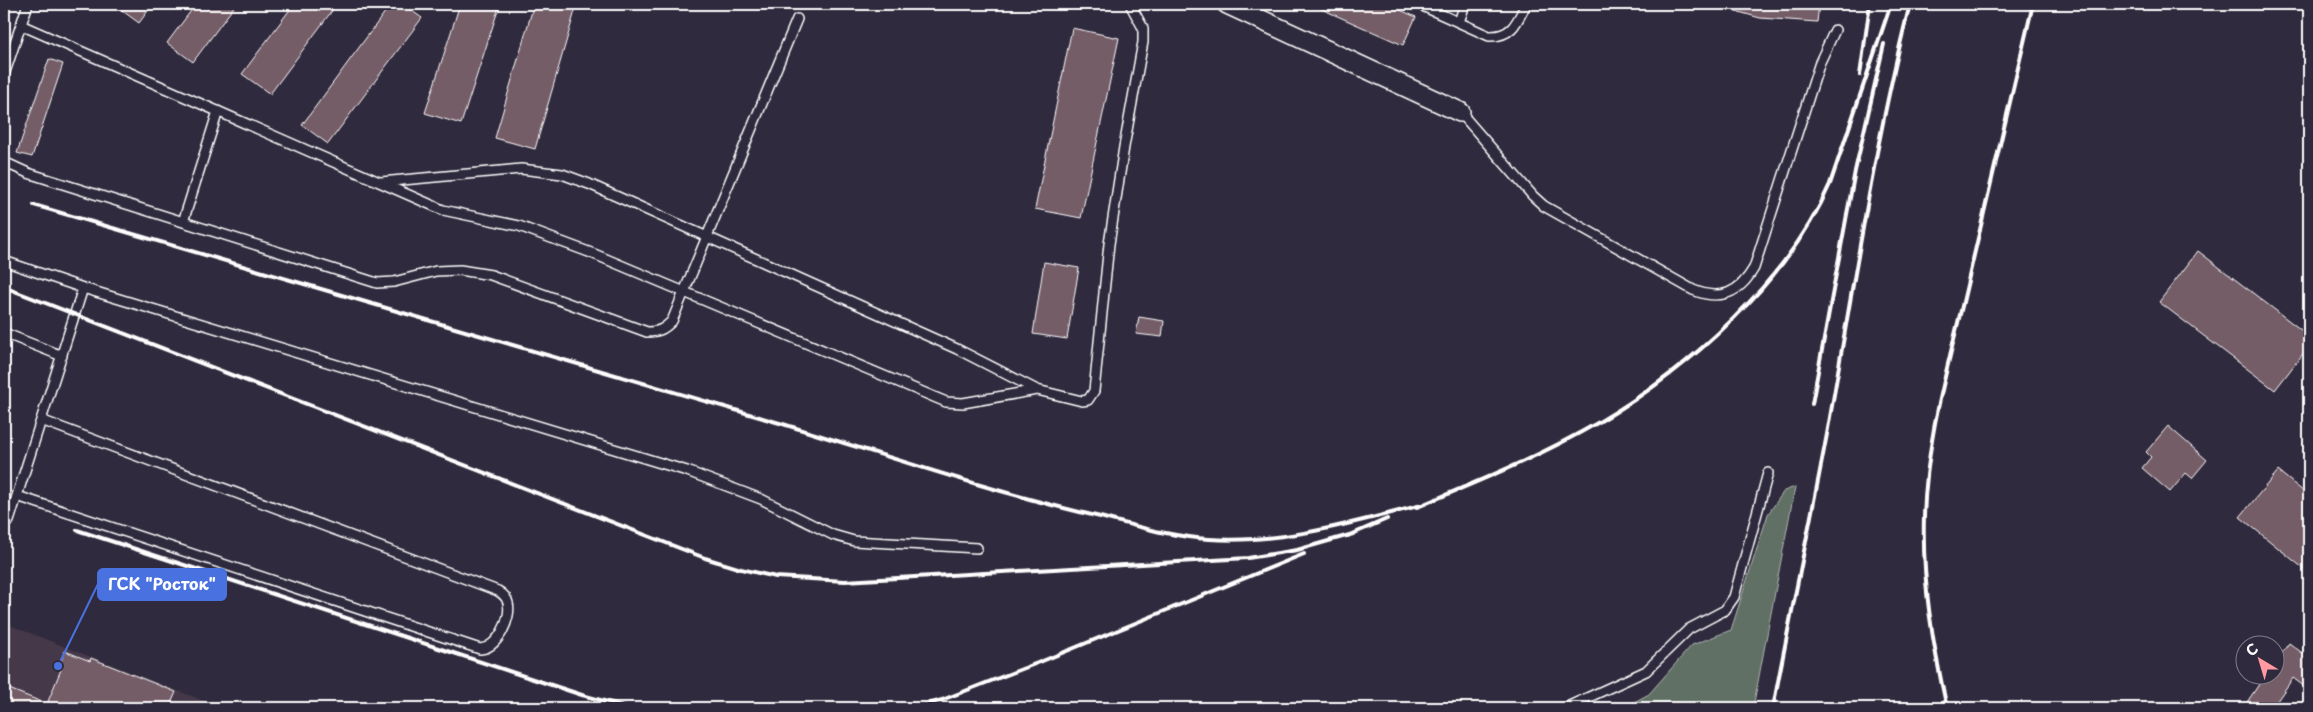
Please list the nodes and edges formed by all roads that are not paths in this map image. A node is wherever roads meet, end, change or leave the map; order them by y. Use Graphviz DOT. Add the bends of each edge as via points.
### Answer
graph roads {
  1 [pos="28,4"];
  2 [pos="1130,4"];
  3 [pos="1227,4"];
  4 [pos="1418,4"];
  5 [pos="1464,4"];
  6 [pos="1526,4"];
  7 [pos="798,19"];
  8 [pos="1459,22"];
  9 [pos="21,25"];
  10 [pos="1835,30"];
  11 [pos="4,75"];
  12 [pos="218,111"];
  13 [pos="1460,112"];
  14 [pos="4,162"];
  15 [pos="380,182"];
  16 [pos="183,222"];
  17 [pos="707,237"];
  18 [pos="4,261"];
  19 [pos="83,288"];
  20 [pos="684,292"];
  21 [pos="4,334"];
  22 [pos="62,356"];
  23 [pos="1037,390"];
  24 [pos="41,420"];
  25 [pos="1768,473"];
  26 [pos="17,496"];
  27 [pos="9,521"];
  28 [pos="977,548"];
  29 [pos="1565,708"];
  1 -- 9 [label="lane"];
  2 -- 23 [label="lane" via="1143,28 1143,42 1109,244 1094,390 1088,400 1082,401"];
  3 -- 13 [label="street"];
  4 -- 8 [label="lane"];
  5 -- 8 [label="lane"];
  6 -- 8 [label="lane" via="1515,26 1499,36 1489,36"];
  7 -- 17 [label="lane"];
  9 -- 11 [label="lane"];
  9 -- 12 [label="lane"];
  10 -- 13 [label="lane" via="1820,62 1754,268 1742,284 1725,294 1714,296 1693,290 1544,206"];
  12 -- 15 [label="lane"];
  12 -- 16 [label="lane"];
  14 -- 16 [label="lane" via="28,173"];
  15 -- 17 [label="lane" via="475,172 541,170 589,184"];
  15 -- 20 [label="lane" via="443,210 519,226"];
  16 -- 20 [label="lane" via="377,283 444,271 491,275 647,332 657,332 672,321"];
  17 -- 20 [label="lane"];
  17 -- 23 [label="lane" via="958,349"];
  18 -- 19 [label="lane"];
  19 -- 22 [label="lane"];
  19 -- 28 [label="lane" via="687,471 761,499 833,535 854,541"];
  20 -- 23 [label="lane" via="946,402 963,403"];
  21 -- 22 [label="lane"];
  22 -- 24 [label="lane"];
  24 -- 26 [label="lane"];
  24 -- 26 [label="lane" via="498,591 506,597 508,611 499,638 493,646 480,649"];
  25 -- 29 [label="lane" via="1734,596 1726,610 1689,629 1646,671"];
  26 -- 27 [label="lane"];
}
